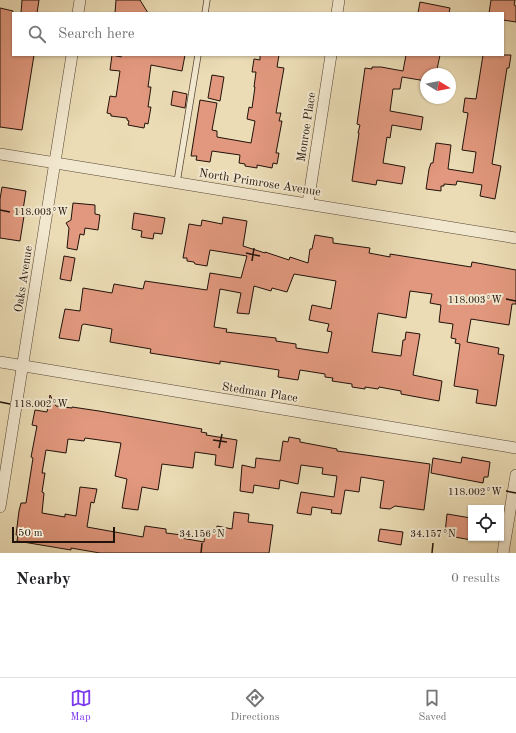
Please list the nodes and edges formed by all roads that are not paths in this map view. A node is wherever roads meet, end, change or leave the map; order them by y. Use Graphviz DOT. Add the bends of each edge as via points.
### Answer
graph roads {
  1 [pos="80,0"];
  2 [pos="207,0"];
  3 [pos="339,0"];
  4 [pos="78,12"];
  5 [pos="205,12"];
  6 [pos="337,12"];
  7 [pos="72,56"];
  8 [pos="198,56"];
  9 [pos="331,56"];
  10 [pos="0,154"];
  11 [pos="55,162"];
  12 [pos="177,182"];
  13 [pos="308,203"];
  14 [pos="516,238"];
  15 [pos="0,362"];
  16 [pos="22,366"];
  17 [pos="516,448"];
  18 [pos="516,475"];
  19 [pos="0,507"];
  20 [pos="504,553"];
  1 -- 4 [label="street"];
  2 -- 5 [label="lane"];
  3 -- 6 [label="street"];
  7 -- 11 [label="street, Oaks Avenue"];
  8 -- 12 [label="lane"];
  9 -- 13 [label="street, Monroe Place"];
  10 -- 11 [label="street, North Primrose Avenue"];
  11 -- 12 [label="street, North Primrose Avenue"];
  11 -- 16 [label="street, Oaks Avenue"];
  12 -- 13 [label="street, North Primrose Avenue"];
  13 -- 14 [label="street, North Primrose Avenue"];
  15 -- 16 [label="street, Stedman Place"];
  16 -- 17 [label="street, Stedman Place"];
  16 -- 19 [label="street, Oaks Avenue"];
  18 -- 20 [label="street"];
}
